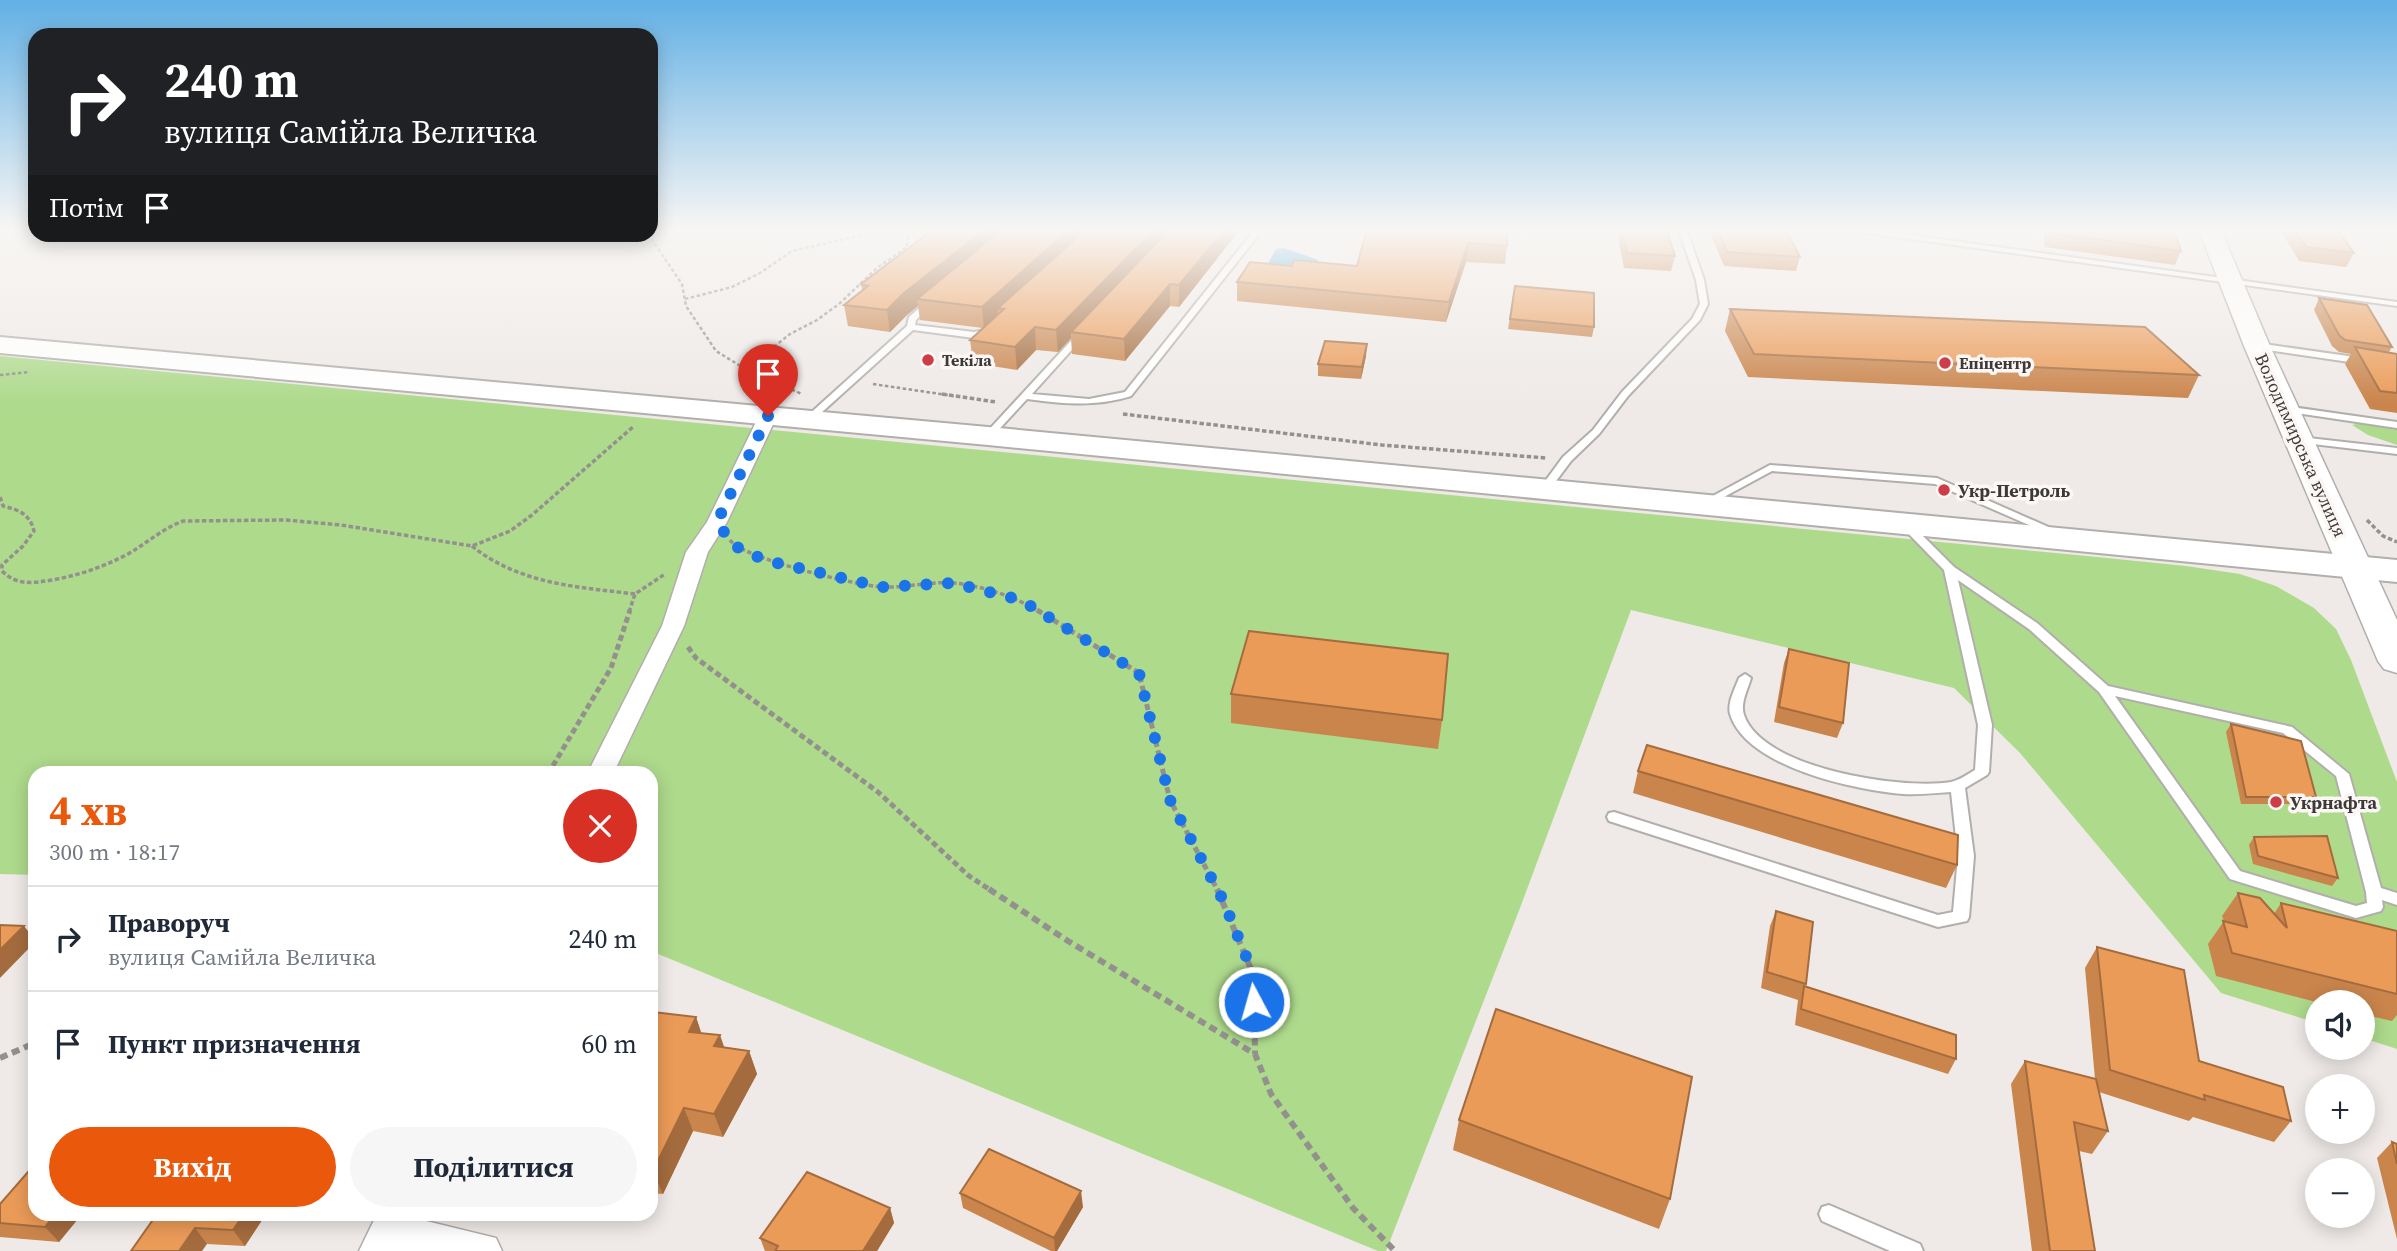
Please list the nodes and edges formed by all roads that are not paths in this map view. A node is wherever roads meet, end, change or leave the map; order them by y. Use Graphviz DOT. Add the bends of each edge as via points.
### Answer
graph roads {
  1 [pos="1214,286"];
  2 [pos="1701,286"];
  3 [pos="2234,286"];
  4 [pos="2275,286"];
  5 [pos="941,295"];
  6 [pos="2397,304"];
  7 [pos="998,324"];
  8 [pos="911,327"];
  9 [pos="1088,328"];
  10 [pos="0,345"];
  11 [pos="2258,346"];
  12 [pos="2397,366"];
  13 [pos="1021,400"];
  14 [pos="2285,409"];
  15 [pos="816,412"];
  16 [pos="768,416"];
  17 [pos="2397,425"];
  18 [pos="988,436"];
  19 [pos="2300,440"];
  20 [pos="2397,451"];
  21 [pos="1543,491"];
  22 [pos="1701,505"];
  23 [pos="1906,524"];
  24 [pos="2072,540"];
  25 [pos="2354,567"];
  26 [pos="1950,569"];
  27 [pos="2397,571"];
  28 [pos="2397,661"];
  29 [pos="1745,678"];
  30 [pos="2104,690"];
  31 [pos="604,766"];
  32 [pos="1958,786"];
  33 [pos="1614,817"];
  34 [pos="2374,891"];
  35 [pos="2397,899"];
  36 [pos="1829,1214"];
  37 [pos="388,1232"];
  38 [pos="483,1251"];
  39 [pos="1913,1251"];
  1 -- 13 [label="lane" via="1128,394 1104,403"];
  2 -- 21 [label="lane" via="1704,304 1696,320 1625,394"];
  3 -- 11 [label="main road, Володимирська вулиця"];
  4 -- 6 [label="lane"];
  5 -- 8 [label="lane" via="912,319"];
  7 -- 8 [label="lane" via="988,333 974,335"];
  8 -- 15 [label="lane"];
  9 -- 13 [label="lane"];
  10 -- 16 [label="highway"];
  11 -- 12 [label="lane"];
  11 -- 14 [label="main road, Володимирська вулиця"];
  13 -- 18 [label="lane"];
  14 -- 17 [label="lane"];
  14 -- 19 [label="main road, Володимирська вулиця"];
  15 -- 16 [label="highway"];
  15 -- 18 [label="highway"];
  16 -- 31 [label="street" via="717,522 697,552 673,626"];
  18 -- 21 [label="highway"];
  19 -- 20 [label="lane"];
  19 -- 25 [label="main road, Володимирська вулиця"];
  21 -- 22 [label="highway"];
  22 -- 23 [label="highway"];
  22 -- 24 [label="lane" via="1770,468 1937,481"];
  23 -- 24 [label="highway"];
  23 -- 26 [label="lane"];
  24 -- 25 [label="highway"];
  25 -- 27 [label="highway"];
  25 -- 28 [label="main road, Володимирська вулиця"];
  26 -- 30 [label="lane" via="2033,626"];
  26 -- 32 [label="lane" via="1985,725 1982,772"];
  29 -- 32 [label="lane" via="1736,713 1745,733 1765,750 1828,774 1895,788"];
  30 -- 34 [label="lane" via="2287,730 2342,774"];
  30 -- 34 [label="lane" via="2235,875 2356,912 2375,907"];
  32 -- 33 [label="lane" via="1966,856 1961,917 1938,921"];
  34 -- 35 [label="lane"];
  36 -- 39 [label="lane"];
  37 -- 38 [label="street"];
}
